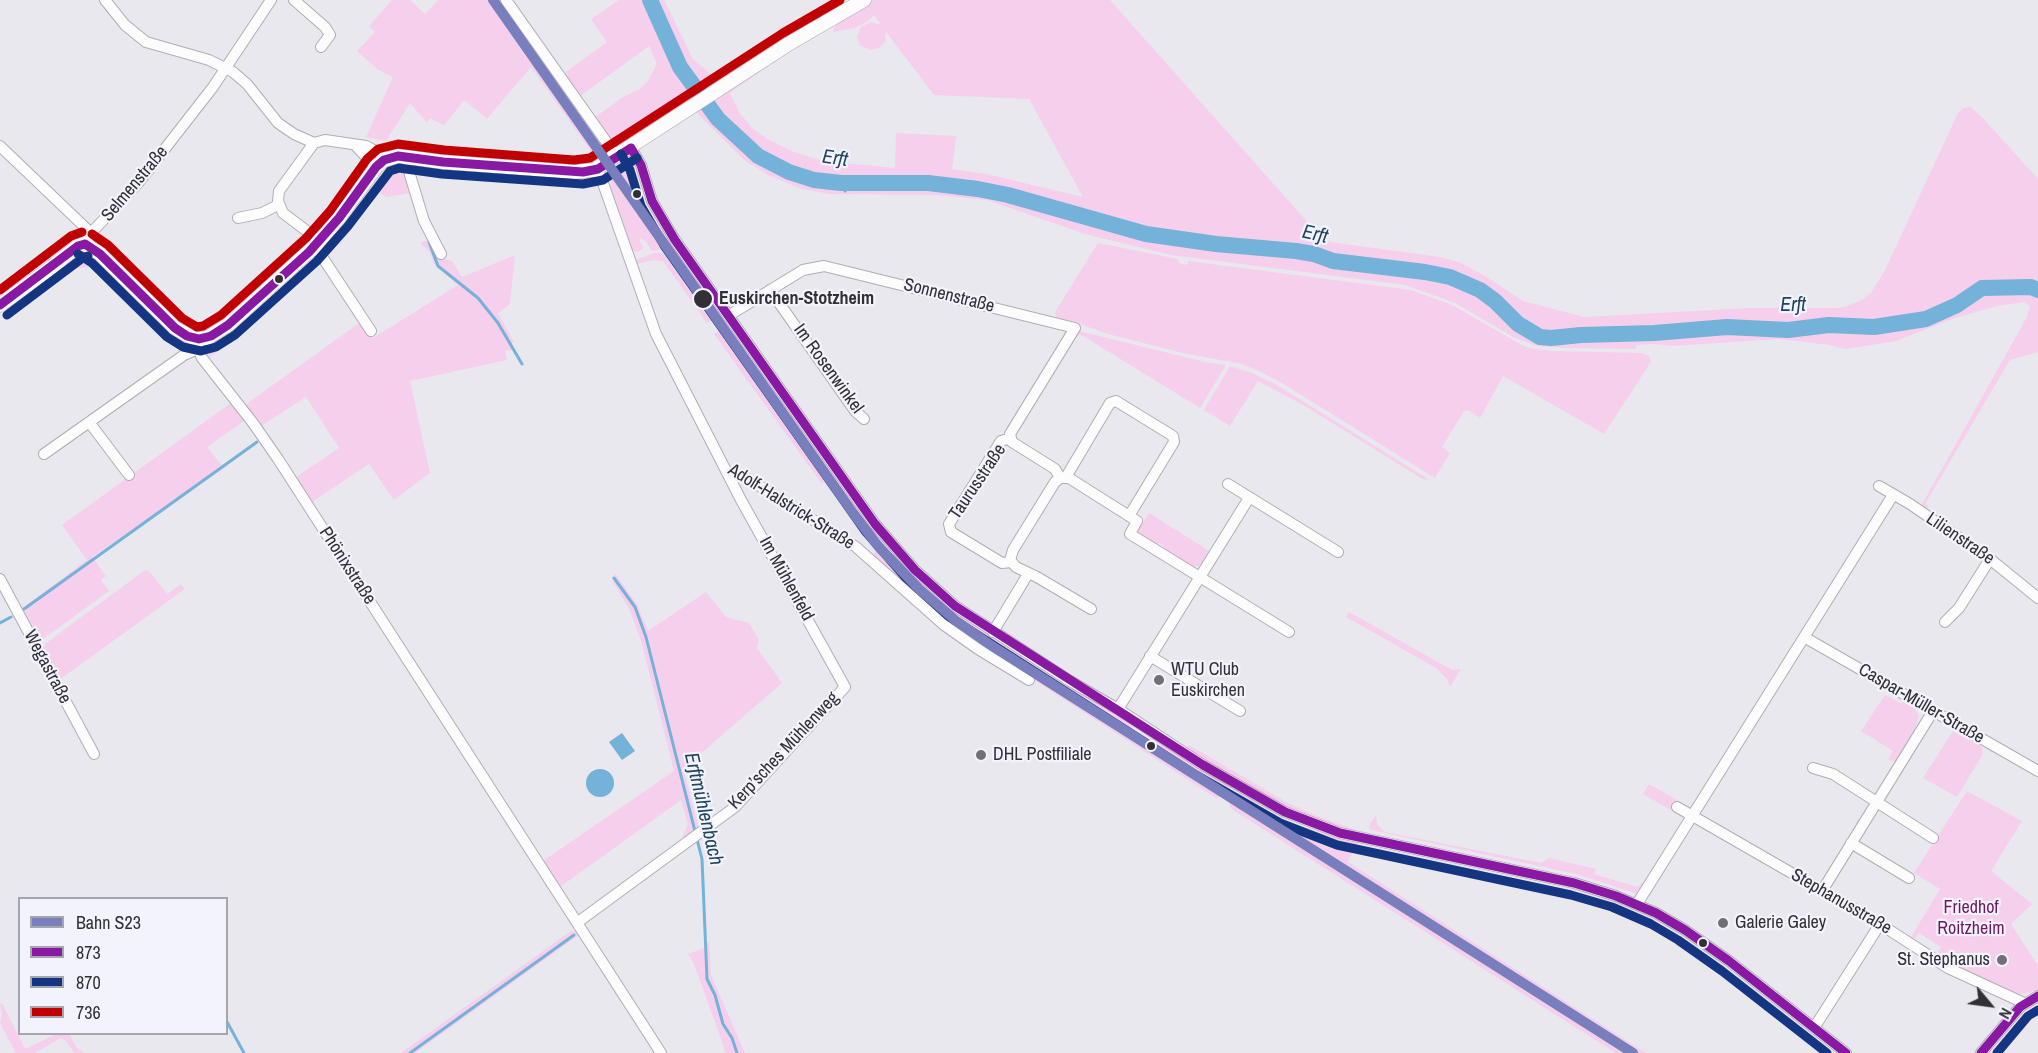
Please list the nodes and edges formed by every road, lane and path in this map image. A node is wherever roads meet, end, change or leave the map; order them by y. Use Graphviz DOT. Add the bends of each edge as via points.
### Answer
graph roads {
  1 [pos="105,0"];
  2 [pos="271,0"];
  3 [pos="294,0"];
  4 [pos="506,0"];
  5 [pos="864,0"];
  6 [pos="321,46"];
  7 [pos="225,67"];
  8 [pos="314,143"];
  9 [pos="0,146"];
  10 [pos="631,147"];
  11 [pos="406,157"];
  12 [pos="617,157"];
  13 [pos="381,162"];
  14 [pos="598,169"];
  15 [pos="278,205"];
  16 [pos="238,218"];
  17 [pos="88,238"];
  18 [pos="317,244"];
  19 [pos="441,254"];
  20 [pos="770,290"];
  21 [pos="0,305"];
  22 [pos="728,316"];
  23 [pos="1076,328"];
  24 [pos="371,331"];
  25 [pos="199,344"];
  26 [pos="864,419"];
  27 [pos="89,422"];
  28 [pos="1011,438"];
  29 [pos="44,454"];
  30 [pos="726,471"];
  31 [pos="129,475"];
  32 [pos="1063,477"];
  33 [pos="1228,484"];
  34 [pos="1879,486"];
  35 [pos="1893,495"];
  36 [pos="1249,498"];
  37 [pos="1129,516"];
  38 [pos="1338,552"];
  39 [pos="1990,559"];
  40 [pos="1011,562"];
  41 [pos="1028,574"];
  42 [pos="1199,577"];
  43 [pos="0,579"];
  44 [pos="2038,598"];
  45 [pos="1091,609"];
  46 [pos="1945,622"];
  47 [pos="993,632"];
  48 [pos="1289,632"];
  49 [pos="1804,637"];
  50 [pos="1150,656"];
  51 [pos="1029,680"];
  52 [pos="845,687"];
  53 [pos="1118,709"];
  54 [pos="1240,711"];
  55 [pos="1933,711"];
  56 [pos="94,754"];
  57 [pos="1813,768"];
  58 [pos="2038,771"];
  59 [pos="1877,802"];
  60 [pos="1677,807"];
  61 [pos="1693,816"];
  62 [pos="1933,838"];
  63 [pos="1851,843"];
  64 [pos="1909,878"];
  65 [pos="1822,891"];
  66 [pos="1637,904"];
  67 [pos="578,922"];
  68 [pos="1880,924"];
  69 [pos="2038,996"];
  70 [pos="2024,1004"];
  71 [pos="1814,1028"];
  72 [pos="661,1053"];
  73 [pos="1846,1053"];
  74 [pos="1982,1053"];
  1 -- 7 [label="street" via="125,25 146,42"];
  2 -- 7 [label="street, Selmenstraße"];
  3 -- 6 [label="street" via="326,27 330,35"];
  4 -- 12 [label="street"];
  5 -- 10 [label="main road" via="790,43"];
  7 -- 8 [label="street" via="246,84 283,127"];
  7 -- 17 [label="street, Selmenstraße" via="139,182"];
  8 -- 13 [label="street" via="325,140 366,146"];
  8 -- 15 [label="street" via="279,191"];
  9 -- 17 [label="street"];
  10 -- 12 [label="main road"];
  10 -- 22 [label="street" via="658,212"];
  11 -- 13 [label="main road"];
  11 -- 14 [label="main road" via="574,172"];
  11 -- 19 [label="street" via="424,221"];
  12 -- 14 [label="main road"];
  13 -- 18 [label="main road"];
  14 -- 30 [label="street, Adolf-Halstrick-Straße" via="656,334"];
  15 -- 16 [label="street"];
  15 -- 18 [label="street"];
  17 -- 21 [label="main road, Selmenstraße"];
  17 -- 25 [label="main road, Phönixstraße" via="175,328"];
  18 -- 24 [label="street"];
  18 -- 25 [label="main road" via="228,325"];
  20 -- 22 [label="street, Sonnenstraße"];
  20 -- 23 [label="street, Sonnenstraße" via="803,270 824,266"];
  20 -- 26 [label="street, Im Rosenwinkel"];
  22 -- 47 [label="street" via="890,544 934,589"];
  23 -- 28 [label="street, Taurusstraße"];
  25 -- 27 [label="street"];
  25 -- 67 [label="street, Phönixstraße" via="202,358 278,459"];
  27 -- 29 [label="street"];
  27 -- 31 [label="street"];
  28 -- 32 [label="street, Taurusstraße"];
  28 -- 40 [label="street, Taurusstraße" via="1001,441 949,524 951,532 1002,563"];
  30 -- 51 [label="street, Adolf-Halstrick-Straße" via="745,477 856,547 944,625"];
  30 -- 52 [label="street, Im Mühlenfeld"];
  32 -- 37 [label="street, Taurusstraße"];
  32 -- 37 [label="street" via="1110,403 1116,401 1173,436 1174,442"];
  32 -- 40 [label="street" via="1055,482 1010,557"];
  33 -- 36 [label="street"];
  34 -- 35 [label="street, Lilienstraße"];
  35 -- 39 [label="street, Lilienstraße"];
  35 -- 49 [label="street"];
  36 -- 38 [label="street"];
  36 -- 42 [label="street"];
  37 -- 42 [label="street" via="1137,521 1130,534"];
  39 -- 44 [label="street, Lilienstraße"];
  39 -- 46 [label="street" via="1959,608"];
  40 -- 41 [label="street, Taurusstraße"];
  41 -- 45 [label="street, Taurusstraße"];
  41 -- 47 [label="street"];
  42 -- 48 [label="street"];
  42 -- 50 [label="street"];
  43 -- 56 [label="street, Wegastraße"];
  47 -- 53 [label="street"];
  49 -- 55 [label="street, Caspar-Müller-Straße"];
  49 -- 61 [label="street"];
  50 -- 53 [label="street"];
  50 -- 54 [label="street"];
  52 -- 67 [label="street, Kerp’sches Mühlenweg" via="744,798"];
  53 -- 66 [label="street" via="1235,785 1313,825 1574,883"];
  55 -- 58 [label="street, Caspar-Müller-Straße"];
  55 -- 59 [label="street"];
  57 -- 59 [label="street" via="1833,774"];
  59 -- 62 [label="street"];
  59 -- 63 [label="street"];
  60 -- 61 [label="street, Stephanusstraße"];
  61 -- 65 [label="street, Stephanusstraße"];
  61 -- 66 [label="street"];
  63 -- 64 [label="street"];
  63 -- 65 [label="street"];
  65 -- 68 [label="street, Stephanusstraße"];
  66 -- 71 [label="street" via="1696,937"];
  67 -- 72 [label="street, Phönixstraße"];
  68 -- 70 [label="street, Stephanusstraße" via="1953,970"];
  68 -- 71 [label="street"];
  69 -- 70 [label="street"];
  70 -- 74 [label="street"];
  71 -- 73 [label="street"];
}
